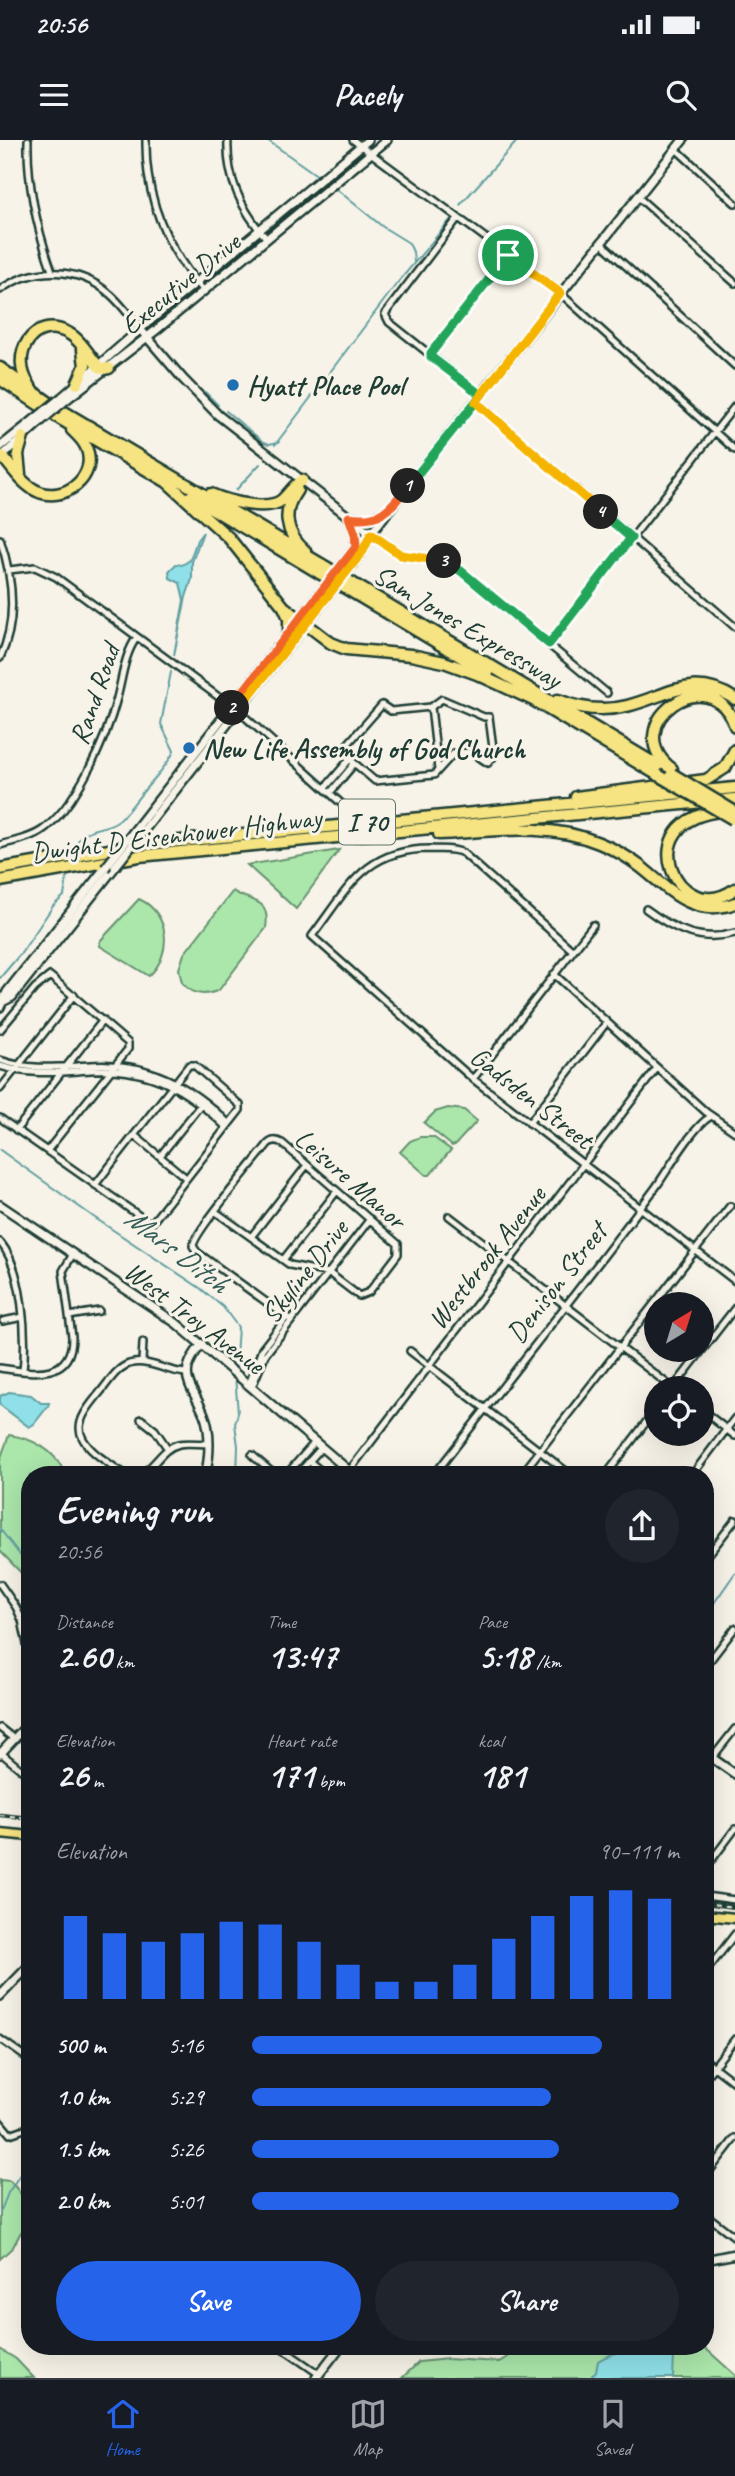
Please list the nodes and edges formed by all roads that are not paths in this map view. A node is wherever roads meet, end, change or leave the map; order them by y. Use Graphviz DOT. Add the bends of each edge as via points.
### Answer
graph roads {
  1 [pos="27,140"];
  2 [pos="146,140"];
  3 [pos="228,140"];
  4 [pos="353,140"];
  5 [pos="368,140"];
  6 [pos="387,140"];
  7 [pos="683,140"];
  8 [pos="361,146"];
  9 [pos="676,149"];
  10 [pos="371,153"];
  11 [pos="638,197"];
  12 [pos="735,203"];
  13 [pos="458,218"];
  14 [pos="259,230"];
  15 [pos="267,239"];
  16 [pos="601,243"];
  17 [pos="508,255"];
  18 [pos="52,271"];
  19 [pos="196,282"];
  20 [pos="735,283"];
  21 [pos="0,290"];
  22 [pos="204,291"];
  23 [pos="560,293"];
  24 [pos="140,329"];
  25 [pos="147,338"];
  26 [pos="82,346"];
  27 [pos="431,357"];
  28 [pos="735,366"];
  29 [pos="103,367"];
  30 [pos="0,368"];
  31 [pos="0,379"];
  32 [pos="77,384"];
  33 [pos="34,392"];
  34 [pos="65,398"];
  35 [pos="478,399"];
  36 [pos="735,406"];
  37 [pos="62,420"];
  38 [pos="38,421"];
  39 [pos="714,432"];
  40 [pos="23,437"];
  41 [pos="735,450"];
  42 [pos="1,454"];
  43 [pos="164,480"];
  44 [pos="178,480"];
  45 [pos="302,480"];
  46 [pos="24,481"];
  47 [pos="389,510"];
  48 [pos="349,517"];
  49 [pos="371,534"];
  50 [pos="631,538"];
  51 [pos="0,539"];
  52 [pos="356,547"];
  53 [pos="9,570"];
  54 [pos="323,571"];
  55 [pos="350,586"];
  56 [pos="284,607"];
  57 [pos="303,621"];
  58 [pos="735,627"];
  59 [pos="289,632"];
  60 [pos="137,637"];
  61 [pos="549,644"];
  62 [pos="0,658"];
  63 [pos="512,678"];
  64 [pos="607,693"];
  65 [pos="735,699"];
  66 [pos="533,700"];
  67 [pos="431,707"];
  68 [pos="234,709"];
  69 [pos="735,726"];
  70 [pos="735,750"];
  71 [pos="352,762"];
  72 [pos="438,771"];
  73 [pos="675,773"];
  74 [pos="735,788"];
  75 [pos="327,790"];
  76 [pos="735,799"];
  77 [pos="344,805"];
  78 [pos="471,812"];
  79 [pos="733,817"];
  80 [pos="356,835"];
  81 [pos="0,845"];
  82 [pos="0,869"];
  83 [pos="0,881"];
  84 [pos="735,889"];
  85 [pos="735,903"];
  86 [pos="646,909"];
  87 [pos="593,925"];
  88 [pos="734,935"];
  89 [pos="572,950"];
  90 [pos="554,974"];
  91 [pos="74,995"];
  92 [pos="2,1004"];
  93 [pos="103,1020"];
  94 [pos="607,1022"];
  95 [pos="0,1030"];
  96 [pos="0,1063"];
  97 [pos="113,1067"];
  98 [pos="17,1068"];
  99 [pos="657,1069"];
  100 [pos="63,1070"];
  101 [pos="473,1079"];
  102 [pos="174,1083"];
  103 [pos="0,1089"];
  104 [pos="202,1102"];
  105 [pos="712,1116"];
  106 [pos="0,1118"];
  107 [pos="529,1123"];
  108 [pos="227,1126"];
  109 [pos="16,1130"];
  110 [pos="735,1132"];
  111 [pos="134,1135"];
  112 [pos="47,1151"];
  113 [pos="160,1156"];
  114 [pos="307,1165"];
  115 [pos="584,1165"];
  116 [pos="186,1178"];
  117 [pos="95,1185"];
  118 [pos="337,1191"];
  119 [pos="0,1205"];
  120 [pos="730,1206"];
  121 [pos="640,1208"];
  122 [pos="216,1212"];
  123 [pos="449,1216"];
  124 [pos="370,1219"];
  125 [pos="251,1237"];
  126 [pos="0,1242"];
  127 [pos="695,1250"];
  128 [pos="8,1252"];
  129 [pos="73,1254"];
  130 [pos="0,1256"];
  131 [pos="283,1260"];
  132 [pos="509,1262"];
  133 [pos="329,1273"];
  134 [pos="735,1281"];
  135 [pos="565,1305"];
  136 [pos="735,1308"];
  137 [pos="99,1311"];
  138 [pos="69,1316"];
  139 [pos="23,1318"];
  140 [pos="289,1319"];
  141 [pos="3,1321"];
  142 [pos="143,1342"];
  143 [pos="202,1344"];
  144 [pos="620,1347"];
  145 [pos="410,1351"];
  146 [pos="142,1362"];
  147 [pos="429,1366"];
  148 [pos="0,1368"];
  149 [pos="23,1371"];
  150 [pos="188,1373"];
  151 [pos="657,1376"];
  152 [pos="682,1376"];
  153 [pos="248,1383"];
  154 [pos="485,1409"];
  155 [pos="735,1418"];
  156 [pos="141,1419"];
  157 [pos="714,1420"];
  158 [pos="644,1425"];
  159 [pos="726,1429"];
  160 [pos="735,1436"];
  161 [pos="208,1444"];
  162 [pos="319,1444"];
  163 [pos="168,1449"];
  164 [pos="540,1451"];
  165 [pos="252,1455"];
  166 [pos="309,1461"];
  167 [pos="115,1466"];
  168 [pos="152,1466"];
  169 [pos="206,1466"];
  170 [pos="265,1466"];
  171 [pos="296,1466"];
  172 [pos="305,1466"];
  173 [pos="315,1466"];
  174 [pos="344,1466"];
  175 [pos="357,1466"];
  176 [pos="442,1466"];
  177 [pos="528,1466"];
  178 [pos="559,1466"];
  179 [pos="613,1466"];
  180 [pos="699,1466"];
  181 [pos="735,1520"];
  182 [pos="714,1547"];
  183 [pos="0,1584"];
  184 [pos="21,1618"];
  185 [pos="735,1629"];
  186 [pos="714,1656"];
  187 [pos="0,1728"];
  188 [pos="735,1729"];
  189 [pos="21,1732"];
  190 [pos="14,1739"];
  191 [pos="714,1751"];
  192 [pos="0,1754"];
  193 [pos="714,1759"];
  194 [pos="21,1770"];
  195 [pos="735,1774"];
  196 [pos="735,1829"];
  197 [pos="0,1833"];
  198 [pos="21,1835"];
  199 [pos="714,1856"];
  200 [pos="714,1897"];
  201 [pos="735,1900"];
  202 [pos="714,1916"];
  203 [pos="735,1919"];
  204 [pos="735,1934"];
  205 [pos="714,1961"];
  206 [pos="21,1975"];
  207 [pos="0,1996"];
  208 [pos="0,2039"];
  209 [pos="735,2039"];
  210 [pos="21,2054"];
  211 [pos="714,2067"];
  212 [pos="735,2082"];
  213 [pos="0,2122"];
  214 [pos="21,2130"];
  215 [pos="735,2138"];
  216 [pos="714,2165"];
  217 [pos="714,2221"];
  218 [pos="735,2237"];
  219 [pos="735,2254"];
  220 [pos="714,2258"];
  221 [pos="290,2355"];
  222 [pos="334,2355"];
  223 [pos="317,2376"];
  1 -- 18 [label="street" via="32,194"];
  2 -- 19 [label="street" via="155,208 172,248"];
  3 -- 14 [label="street" via="236,190"];
  4 -- 8 [label="street"];
  5 -- 8 [label="main road, Executive Drive"];
  6 -- 10 [label="main road, Executive Drive"];
  7 -- 9 [label="main road"];
  8 -- 10 [label="street"];
  8 -- 14 [label="main road, Executive Drive"];
  9 -- 11 [label="main road"];
  9 -- 12 [label="street"];
  10 -- 13 [label="street"];
  10 -- 15 [label="main road, Executive Drive"];
  11 -- 16 [label="main road"];
  11 -- 20 [label="street"];
  13 -- 17 [label="street"];
  13 -- 27 [label="street" via="387,309 389,322"];
  14 -- 15 [label="street"];
  14 -- 19 [label="main road, Executive Drive"];
  15 -- 22 [label="main road, Executive Drive"];
  16 -- 23 [label="main road"];
  16 -- 28 [label="street"];
  17 -- 23 [label="street"];
  17 -- 27 [label="street"];
  18 -- 21 [label="street" via="26,276"];
  18 -- 24 [label="street" via="99,286"];
  19 -- 22 [label="street"];
  19 -- 24 [label="main road, Executive Drive"];
  22 -- 25 [label="main road, Executive Drive"];
  23 -- 35 [label="main road"];
  23 -- 39 [label="street"];
  24 -- 25 [label="main road"];
  24 -- 29 [label="main road, Executive Drive"];
  25 -- 29 [label="main road, Executive Drive"];
  25 -- 45 [label="main road" via="217,413"];
  26 -- 29 [label="highway"];
  26 -- 32 [label="highway" via="85,366"];
  26 -- 33 [label="highway" via="60,330 44,330 31,338 20,364"];
  27 -- 35 [label="street"];
  29 -- 32 [label="main road, Executive Drive"];
  29 -- 34 [label="main road, Executive Drive"];
  30 -- 33 [label="highway, Sam Jones Expressway"];
  31 -- 37 [label="highway, Sam Jones Expressway"];
  32 -- 34 [label="main road, Executive Drive"];
  33 -- 44 [label="highway, Sam Jones Expressway"];
  34 -- 38 [label="main road, Executive Drive, bridge"];
  35 -- 47 [label="main road"];
  35 -- 50 [label="street"];
  36 -- 39 [label="street"];
  37 -- 43 [label="highway, Sam Jones Expressway"];
  37 -- 46 [label="highway" via="86,447 84,476 59,494 38,492"];
  38 -- 40 [label="main road, Executive Drive"];
  38 -- 42 [label="main road, Executive Drive"];
  39 -- 41 [label="street"];
  39 -- 50 [label="street"];
  40 -- 42 [label="main road, Executive Drive"];
  40 -- 46 [label="highway" via="17,460"];
  42 -- 46 [label="highway"];
  43 -- 54 [label="highway, Sam Jones Expressway"];
  43 -- 56 [label="highway" via="229,538"];
  44 -- 45 [label="highway" via="223,499 268,505 281,501"];
  44 -- 54 [label="highway, Sam Jones Expressway"];
  45 -- 48 [label="main road"];
  45 -- 54 [label="highway" via="289,504 289,529"];
  47 -- 48 [label="main road" via="371,519"];
  47 -- 49 [label="main road"];
  48 -- 49 [label="main road"];
  48 -- 52 [label="main road"];
  49 -- 52 [label="main road"];
  49 -- 57 [label="main road" via="363,551"];
  49 -- 61 [label="street" via="401,555 440,560 455,567"];
  50 -- 58 [label="street"];
  50 -- 61 [label="street"];
  51 -- 53 [label="street"];
  52 -- 57 [label="main road"];
  53 -- 60 [label="street" via="29,567 50,572"];
  53 -- 62 [label="street" via="11,621"];
  54 -- 55 [label="highway, Sam Jones Expressway, bridge"];
  55 -- 63 [label="highway, Sam Jones Expressway"];
  55 -- 66 [label="highway, Sam Jones Expressway"];
  56 -- 57 [label="highway"];
  56 -- 59 [label="highway"];
  57 -- 59 [label="main road"];
  57 -- 66 [label="highway" via="338,646 444,662"];
  57 -- 68 [label="main road"];
  59 -- 68 [label="main road"];
  60 -- 68 [label="street"];
  60 -- 81 [label="street, Rand Road" via="127,656 107,729 76,790 45,828"];
  61 -- 64 [label="street"];
  63 -- 65 [label="highway" via="557,700 591,709 626,706 689,686 713,688"];
  63 -- 73 [label="highway, Sam Jones Expressway"];
  66 -- 79 [label="highway, Sam Jones Expressway, bridge"];
  67 -- 71 [label="street" via="390,711 381,706 345,747 344,754"];
  67 -- 72 [label="street"];
  67 -- 72 [label="street" via="444,699 489,717 494,756 488,763 471,752 454,753"];
  68 -- 75 [label="street"];
  68 -- 92 [label="main road, bridge"];
  68 -- 92 [label="main road, bridge" via="138,838"];
  69 -- 73 [label="highway" via="727,710 709,698 687,697 669,706 657,723 655,741 661,758"];
  70 -- 78 [label="highway" via="722,771 700,781"];
  71 -- 72 [label="street" via="375,781"];
  71 -- 75 [label="street"];
  73 -- 79 [label="highway, bridge"];
  74 -- 78 [label="highway, Dwight D Eisenhower Highway / I 70"];
  75 -- 77 [label="street"];
  76 -- 80 [label="highway, Dwight D Eisenhower Highway / I 70"];
  78 -- 82 [label="highway, Dwight D Eisenhower Highway / I 70" via="138,845"];
  79 -- 84 [label="highway" via="705,812 687,820 672,839 669,859 677,880 694,894 717,897"];
  80 -- 83 [label="highway, Dwight D Eisenhower Highway / I 70" via="139,856"];
  80 -- 85 [label="highway" via="525,829 560,832 616,851 687,903 709,908"];
  86 -- 88 [label="street" via="667,924 697,935"];
  87 -- 89 [label="street"];
  89 -- 90 [label="street"];
  89 -- 101 [label="street, Gadsden Street" via="460,851 402,852 375,861 360,873 312,936"];
  90 -- 94 [label="street"];
  90 -- 101 [label="street"];
  91 -- 93 [label="street"];
  91 -- 95 [label="street" via="50,976"];
  91 -- 98 [label="street"];
  93 -- 97 [label="street" via="129,1045"];
  93 -- 100 [label="street"];
  94 -- 99 [label="street"];
  94 -- 107 [label="street"];
  96 -- 98 [label="street"];
  97 -- 100 [label="street"];
  97 -- 102 [label="street" via="152,1071"];
  97 -- 112 [label="street"];
  98 -- 100 [label="street"];
  98 -- 103 [label="street"];
  99 -- 105 [label="street"];
  99 -- 115 [label="street, Westbrook Avenue"];
  100 -- 109 [label="street"];
  101 -- 107 [label="street, Gadsden Street"];
  102 -- 104 [label="street"];
  102 -- 108 [label="street" via="192,1065 241,1107"];
  102 -- 111 [label="street"];
  104 -- 108 [label="street"];
  104 -- 113 [label="street"];
  105 -- 110 [label="street"];
  105 -- 121 [label="street, Denison Street"];
  106 -- 109 [label="street"];
  107 -- 115 [label="street, Gadsden Street"];
  108 -- 116 [label="street"];
  109 -- 112 [label="street"];
  111 -- 113 [label="street"];
  111 -- 117 [label="street"];
  112 -- 117 [label="street"];
  113 -- 116 [label="street"];
  114 -- 118 [label="street, Leisure Manor"];
  114 -- 122 [label="street, Leisure Manor" via="282,1143 268,1144"];
  114 -- 125 [label="street"];
  115 -- 121 [label="street, Gadsden Street"];
  115 -- 132 [label="street, Westbrook Avenue"];
  116 -- 117 [label="street" via="151,1224"];
  118 -- 124 [label="street, Leisure Manor"];
  118 -- 131 [label="street"];
  119 -- 129 [label="main road, West Troy Avenue"];
  120 -- 127 [label="street"];
  121 -- 127 [label="street, Gadsden Street"];
  121 -- 135 [label="street, Denison Street"];
  122 -- 125 [label="street"];
  122 -- 140 [label="street" via="194,1239 197,1252"];
  123 -- 132 [label="street"];
  124 -- 133 [label="street, Skyline Drive"];
  124 -- 133 [label="street, Leisure Manor" via="397,1242 398,1254 363,1296"];
  125 -- 131 [label="street"];
  126 -- 128 [label="street"];
  127 -- 134 [label="street, Gadsden Street"];
  127 -- 144 [label="street"];
  128 -- 130 [label="street"];
  128 -- 139 [label="street"];
  129 -- 138 [label="street" via="63,1271"];
  129 -- 143 [label="main road, West Troy Avenue"];
  131 -- 133 [label="street"];
  132 -- 135 [label="street"];
  132 -- 147 [label="street, Westbrook Avenue"];
  133 -- 140 [label="street, Skyline Drive"];
  135 -- 144 [label="street"];
  135 -- 154 [label="street, Denison Street"];
  136 -- 152 [label="street"];
  137 -- 138 [label="street"];
  138 -- 149 [label="street" via="72,1345 64,1362 45,1372"];
  139 -- 141 [label="street"];
  139 -- 149 [label="street"];
  140 -- 153 [label="street, Skyline Drive"];
  142 -- 146 [label="street"];
  143 -- 150 [label="main road"];
  143 -- 153 [label="main road, West Troy Avenue"];
  144 -- 151 [label="street"];
  144 -- 164 [label="street"];
  145 -- 147 [label="street"];
  146 -- 150 [label="street"];
  146 -- 167 [label="street" via="118,1370 82,1416 76,1431 87,1447"];
  147 -- 154 [label="street"];
  147 -- 175 [label="street, Westbrook Avenue"];
  148 -- 149 [label="street"];
  150 -- 161 [label="main road" via="206,1419"];
  153 -- 162 [label="main road, West Troy Avenue"];
  154 -- 164 [label="street"];
  154 -- 176 [label="street, Denison Street"];
  155 -- 159 [label="street"];
  156 -- 163 [label="street"];
  157 -- 159 [label="street"];
  158 -- 179 [label="street"];
  159 -- 160 [label="street"];
  159 -- 180 [label="street"];
  161 -- 163 [label="street"];
  161 -- 169 [label="main road"];
  162 -- 166 [label="street"];
  162 -- 171 [label="street"];
  162 -- 174 [label="main road, West Troy Avenue"];
  163 -- 168 [label="street"];
  164 -- 177 [label="street"];
  164 -- 178 [label="street"];
  165 -- 170 [label="street"];
  166 -- 172 [label="street"];
  166 -- 173 [label="street"];
  181 -- 182 [label="street"];
  183 -- 184 [label="street"];
  185 -- 186 [label="street"];
  187 -- 190 [label="street"];
  188 -- 191 [label="street"];
  189 -- 190 [label="main road"];
  190 -- 192 [label="main road"];
  192 -- 194 [label="street"];
  193 -- 195 [label="main road"];
  196 -- 199 [label="street"];
  197 -- 198 [label="main road"];
  200 -- 201 [label="street"];
  202 -- 203 [label="main road"];
  204 -- 205 [label="street"];
  206 -- 207 [label="main road"];
  208 -- 210 [label="street"];
  209 -- 211 [label="street"];
  211 -- 212 [label="street"];
  213 -- 214 [label="street" via="10,2134"];
  215 -- 216 [label="street"];
  217 -- 218 [label="street"];
  219 -- 220 [label="main road"];
  221 -- 223 [label="street"];
  222 -- 223 [label="main road"];
}
